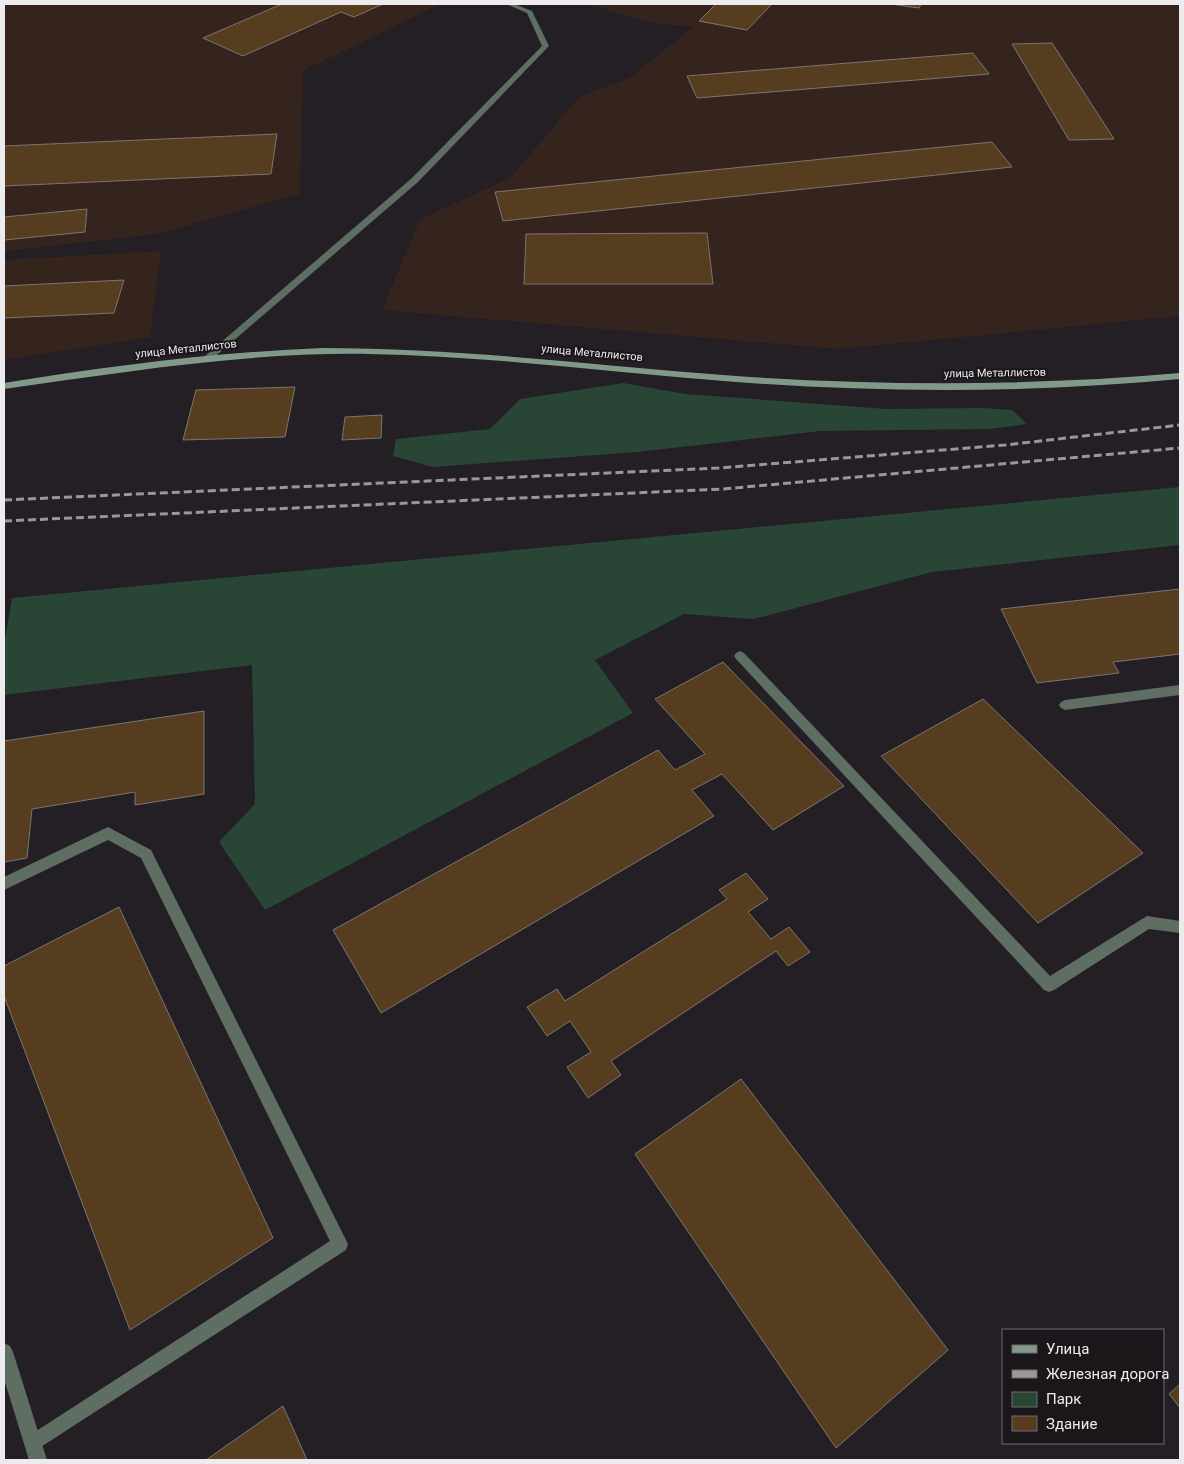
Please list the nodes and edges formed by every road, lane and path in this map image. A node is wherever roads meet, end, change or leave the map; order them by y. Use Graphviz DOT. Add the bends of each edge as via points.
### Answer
graph roads {
  1 [pos="508,4"];
  2 [pos="208,358"];
  3 [pos="1180,376"];
  4 [pos="4,386"];
  5 [pos="740,656"];
  6 [pos="1180,690"];
  7 [pos="1066,705"];
  8 [pos="4,884"];
  9 [pos="1180,927"];
  10 [pos="4,1352"];
  11 [pos="36,1452"];
  1 -- 2 [label="street" via="530,12 546,46 414,180"];
  2 -- 3 [label="main road, улица Металлистов" via="366,351 444,353 735,379 1000,388"];
  2 -- 4 [label="main road, улица Металлистов"];
  5 -- 9 [label="street" via="1049,985 1147,922"];
  6 -- 7 [label="street"];
  8 -- 11 [label="street" via="108,833 146,854 340,1244"];
  10 -- 11 [label="street"];
}
